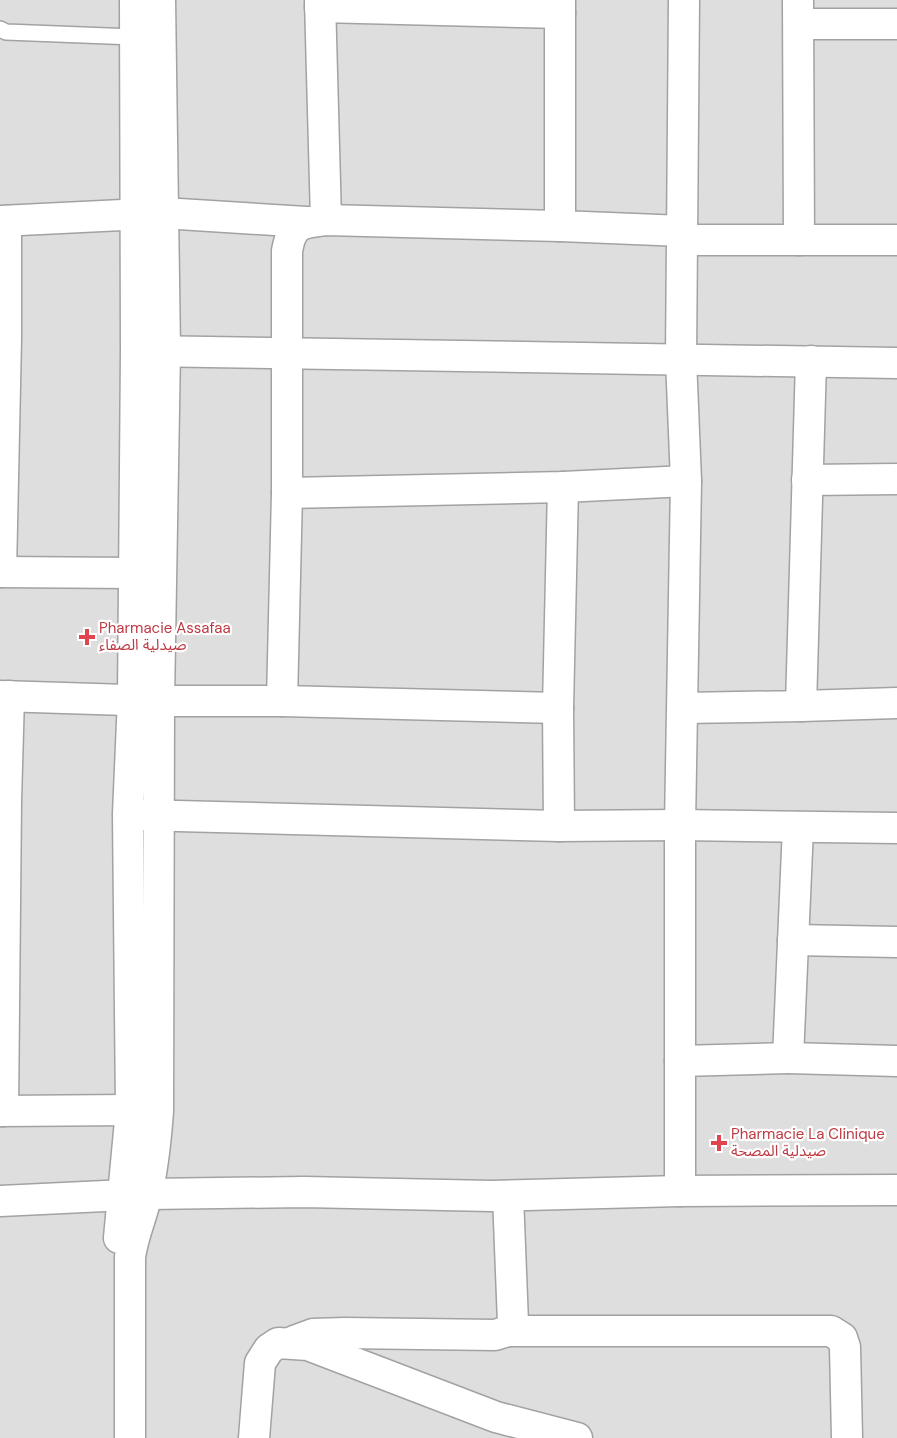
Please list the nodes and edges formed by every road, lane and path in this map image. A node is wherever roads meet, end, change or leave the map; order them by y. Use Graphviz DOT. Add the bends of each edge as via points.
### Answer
graph roads {
  1 [pos="135,0"];
  2 [pos="160,0"];
  3 [pos="684,0"];
  4 [pos="320,3"];
  5 [pos="560,6"];
  6 [pos="798,12"];
  7 [pos="897,24"];
  8 [pos="0,29"];
  9 [pos="134,37"];
  10 [pos="149,213"];
  11 [pos="3,221"];
  12 [pos="316,221"];
  13 [pos="560,226"];
  14 [pos="683,235"];
  15 [pos="799,240"];
  16 [pos="897,240"];
  17 [pos="3,339"];
  18 [pos="151,350"];
  19 [pos="286,352"];
  20 [pos="681,359"];
  21 [pos="811,361"];
  22 [pos="897,363"];
  23 [pos="897,479"];
  24 [pos="807,480"];
  25 [pos="686,481"];
  26 [pos="563,488"];
  27 [pos="287,493"];
  28 [pos="0,572"];
  29 [pos="134,573"];
  30 [pos="5,696"];
  31 [pos="146,700"];
  32 [pos="282,701"];
  33 [pos="897,703"];
  34 [pos="801,706"];
  35 [pos="558,708"];
  36 [pos="683,708"];
  37 [pos="3,801"];
  38 [pos="128,814"];
  39 [pos="158,815"];
  40 [pos="680,825"];
  41 [pos="559,826"];
  42 [pos="798,827"];
  43 [pos="897,828"];
  44 [pos="793,940"];
  45 [pos="897,942"];
  46 [pos="788,1058"];
  47 [pos="680,1061"];
  48 [pos="897,1061"];
  49 [pos="131,1110"];
  50 [pos="2,1111"];
  51 [pos="897,1190"];
  52 [pos="680,1191"];
  53 [pos="135,1195"];
  54 [pos="508,1196"];
  55 [pos="0,1201"];
  56 [pos="508,1331"];
  57 [pos="289,1343"];
  58 [pos="115,1438"];
  59 [pos="130,1438"];
  60 [pos="254,1438"];
  61 [pos="577,1438"];
  62 [pos="847,1438"];
  1 -- 9 [label="street"];
  2 -- 10 [label="street"];
  3 -- 14 [label="street"];
  4 -- 5 [label="street"];
  4 -- 12 [label="street"];
  5 -- 13 [label="street"];
  6 -- 7 [label="street"];
  6 -- 15 [label="street"];
  8 -- 9 [label="lane"];
  9 -- 10 [label="street"];
  10 -- 11 [label="street"];
  10 -- 12 [label="street"];
  10 -- 18 [label="street"];
  11 -- 17 [label="street"];
  12 -- 13 [label="street"];
  12 -- 19 [label="street" via="297,227 289,241"];
  13 -- 14 [label="street"];
  14 -- 15 [label="street"];
  14 -- 20 [label="street"];
  15 -- 16 [label="street"];
  17 -- 28 [label="street"];
  18 -- 19 [label="street"];
  18 -- 29 [label="street"];
  18 -- 31 [label="street"];
  19 -- 20 [label="street"];
  19 -- 27 [label="street"];
  20 -- 21 [label="street"];
  20 -- 25 [label="street"];
  21 -- 22 [label="street"];
  21 -- 24 [label="street"];
  23 -- 24 [label="street"];
  24 -- 34 [label="street"];
  25 -- 26 [label="street"];
  25 -- 36 [label="street"];
  26 -- 27 [label="street"];
  26 -- 35 [label="street"];
  27 -- 32 [label="street"];
  28 -- 29 [label="street"];
  29 -- 31 [label="street"];
  30 -- 31 [label="street"];
  30 -- 37 [label="street"];
  31 -- 32 [label="street"];
  31 -- 38 [label="street"];
  31 -- 39 [label="street"];
  32 -- 35 [label="street"];
  33 -- 34 [label="street"];
  34 -- 36 [label="street"];
  35 -- 41 [label="street"];
  36 -- 40 [label="street"];
  37 -- 50 [label="street"];
  38 -- 39 [label="street"];
  38 -- 49 [label="street"];
  39 -- 41 [label="street"];
  39 -- 53 [label="street" via="158,1111 155,1145"];
  40 -- 41 [label="street"];
  40 -- 42 [label="street"];
  40 -- 47 [label="street"];
  42 -- 43 [label="street"];
  42 -- 44 [label="street"];
  44 -- 45 [label="street"];
  44 -- 46 [label="street"];
  46 -- 47 [label="street"];
  46 -- 48 [label="street"];
  47 -- 52 [label="street"];
  49 -- 50 [label="street"];
  49 -- 53 [label="street"];
  51 -- 52 [label="street"];
  52 -- 54 [label="street"];
  53 -- 54 [label="street" via="304,1192"];
  53 -- 55 [label="street"];
  53 -- 58 [label="street" via="116,1261"];
  53 -- 59 [label="street" via="130,1257"];
  54 -- 56 [label="street" via="513,1323"];
  56 -- 57 [label="street" via="495,1335 313,1334"];
  56 -- 62 [label="street" via="831,1331 842,1338 845,1347"];
  57 -- 60 [label="street" via="278,1343 269,1349 260,1363"];
  57 -- 61 [label="street" via="308,1346 496,1418"];
}
